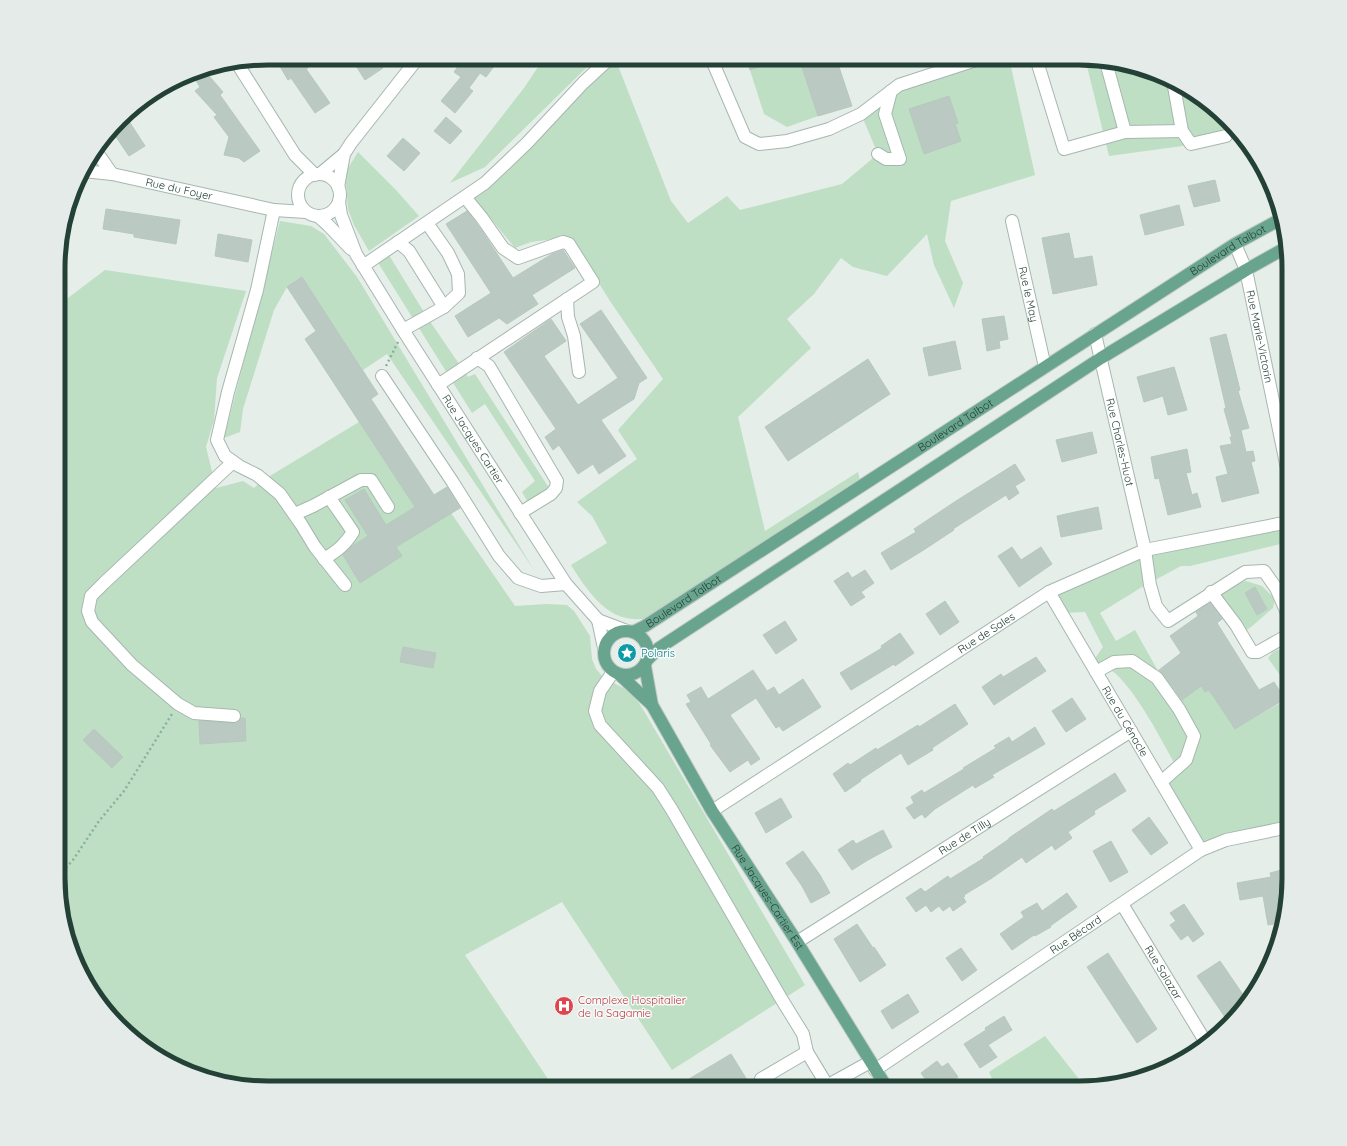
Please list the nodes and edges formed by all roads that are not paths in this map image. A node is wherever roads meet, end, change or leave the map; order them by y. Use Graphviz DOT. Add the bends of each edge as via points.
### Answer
graph roads {
  1 [pos="411,65"];
  2 [pos="602,65"];
  3 [pos="714,65"];
  4 [pos="960,65"];
  5 [pos="1038,65"];
  6 [pos="239,67"];
  7 [pos="1107,67"];
  8 [pos="1175,89"];
  9 [pos="891,91"];
  10 [pos="1182,131"];
  11 [pos="1125,132"];
  12 [pos="1226,136"];
  13 [pos="344,154"];
  14 [pos="878,154"];
  15 [pos="99,155"];
  16 [pos="295,155"];
  17 [pos="89,172"];
  18 [pos="112,174"];
  19 [pos="318,175"];
  20 [pos="338,187"];
  21 [pos="299,191"];
  22 [pos="465,197"];
  23 [pos="339,201"];
  24 [pos="274,210"];
  25 [pos="306,212"];
  26 [pos="318,216"];
  27 [pos="1012,221"];
  28 [pos="1276,221"];
  29 [pos="427,222"];
  30 [pos="398,242"];
  31 [pos="1235,244"];
  32 [pos="1281,250"];
  33 [pos="356,254"];
  34 [pos="363,266"];
  35 [pos="1246,270"];
  36 [pos="567,299"];
  37 [pos="444,307"];
  38 [pos="403,330"];
  39 [pos="1095,334"];
  40 [pos="477,358"];
  41 [pos="1101,358"];
  42 [pos="1045,367"];
  43 [pos="578,372"];
  44 [pos="382,376"];
  45 [pos="438,385"];
  46 [pos="1282,444"];
  47 [pos="233,462"];
  48 [pos="329,497"];
  49 [pos="388,507"];
  50 [pos="520,513"];
  51 [pos="295,514"];
  52 [pos="1282,523"];
  53 [pos="1145,550"];
  54 [pos="324,559"];
  55 [pos="566,584"];
  56 [pos="344,585"];
  57 [pos="1049,592"];
  58 [pos="1211,592"];
  59 [pos="1282,600"];
  60 [pos="598,620"];
  61 [pos="630,632"];
  62 [pos="1282,638"];
  63 [pos="604,648"];
  64 [pos="646,662"];
  65 [pos="1096,672"];
  66 [pos="616,673"];
  67 [pos="652,705"];
  68 [pos="234,716"];
  69 [pos="1131,731"];
  70 [pos="1161,782"];
  71 [pos="712,811"];
  72 [pos="1282,828"];
  73 [pos="1201,850"];
  74 [pos="1122,904"];
  75 [pos="797,942"];
  76 [pos="1204,1039"];
  77 [pos="807,1052"];
  78 [pos="872,1066"];
  79 [pos="761,1079"];
  80 [pos="822,1081"];
  81 [pos="838,1081"];
  82 [pos="882,1081"];
  1 -- 13 [label="street"];
  2 -- 22 [label="street" via="527,143 485,183"];
  3 -- 9 [label="street" via="746,137 759,144 787,141 829,129 861,114"];
  4 -- 9 [label="street" via="899,85"];
  5 -- 11 [label="street" via="1064,149"];
  6 -- 16 [label="street"];
  7 -- 11 [label="street"];
  8 -- 10 [label="street"];
  9 -- 14 [label="street" via="885,114 900,159 886,158"];
  10 -- 11 [label="street"];
  10 -- 12 [label="street" via="1191,144"];
  13 -- 19 [label="street"];
  13 -- 20 [label="street"];
  15 -- 18 [label="street"];
  16 -- 19 [label="street"];
  16 -- 21 [label="street"];
  17 -- 18 [label="street, Rue du Foyer"];
  18 -- 24 [label="street, Rue du Foyer"];
  19 -- 20 [label="street" via="328,177"];
  19 -- 21 [label="street" via="303,182"];
  20 -- 23 [label="street"];
  21 -- 24 [label="street"];
  21 -- 25 [label="street" via="299,201"];
  22 -- 29 [label="street"];
  22 -- 36 [label="street" via="503,248 518,258 563,242 569,244 593,282"];
  23 -- 26 [label="street" via="331,213"];
  23 -- 33 [label="street, Rue Jacques Cartier" via="341,215"];
  24 -- 25 [label="street, Rue du Foyer"];
  24 -- 47 [label="street" via="257,290 217,440 225,456"];
  25 -- 26 [label="street"];
  26 -- 33 [label="street, Rue Jacques Cartier"];
  27 -- 42 [label="street, Rue le May"];
  28 -- 31 [label="main road, Boulevard Talbot"];
  29 -- 30 [label="street"];
  29 -- 37 [label="street" via="448,253 458,274 459,293"];
  30 -- 34 [label="street"];
  30 -- 37 [label="street" via="409,251"];
  31 -- 35 [label="street, Rue Marie-Victorin"];
  31 -- 39 [label="main road, Boulevard Talbot"];
  32 -- 35 [label="main road"];
  33 -- 34 [label="street, Rue Jacques Cartier"];
  34 -- 38 [label="street, Rue Jacques Cartier"];
  35 -- 41 [label="main road"];
  35 -- 46 [label="street, Rue Marie-Victorin"];
  36 -- 40 [label="street"];
  36 -- 43 [label="street"];
  37 -- 38 [label="street"];
  38 -- 45 [label="street, Rue Jacques Cartier"];
  39 -- 41 [label="street, Rue Charles-Huot"];
  39 -- 42 [label="main road, Boulevard Talbot"];
  40 -- 45 [label="street"];
  40 -- 50 [label="street" via="489,366 557,481 556,488 551,494"];
  41 -- 53 [label="street, Rue Charles-Huot"];
  41 -- 64 [label="main road" via="659,648"];
  42 -- 61 [label="main road, Boulevard Talbot" via="645,626"];
  44 -- 55 [label="street" via="499,556 518,578 540,586"];
  45 -- 50 [label="street, Rue Jacques Cartier"];
  47 -- 51 [label="street" via="257,475 280,494"];
  47 -- 68 [label="street" via="91,596 88,611 92,622 132,665 178,704 194,713"];
  48 -- 49 [label="street" via="361,480 371,480"];
  48 -- 51 [label="street"];
  48 -- 54 [label="street" via="353,532 347,542"];
  50 -- 55 [label="street, Rue Jacques Cartier"];
  51 -- 54 [label="street"];
  52 -- 53 [label="street, Rue de Sales"];
  53 -- 57 [label="street, Rue de Sales"];
  53 -- 58 [label="street, Rue Charles-Huot" via="1156,606 1168,620"];
  54 -- 56 [label="street"];
  55 -- 60 [label="street, Rue Jacques Cartier"];
  57 -- 65 [label="street, Rue du Cénacle"];
  57 -- 71 [label="street, Rue de Sales"];
  58 -- 59 [label="street" via="1245,572 1264,571"];
  58 -- 62 [label="street" via="1236,625 1252,652 1258,652"];
  60 -- 61 [label="street, Rue Jacques Cartier"];
  60 -- 63 [label="street, Rue Jacques Cartier"];
  61 -- 63 [label="main road" via="613,635"];
  61 -- 64 [label="main road" via="645,641 648,647"];
  63 -- 66 [label="main road" via="606,664"];
  64 -- 66 [label="main road" via="639,672 633,675"];
  64 -- 67 [label="main road, Rue Jacques-Cartier Est"];
  65 -- 69 [label="street, Rue du Cénacle"];
  65 -- 70 [label="street" via="1114,662 1132,661 1157,678 1179,709 1194,736 1186,760"];
  66 -- 67 [label="main road, Rue Jacques-Cartier Est"];
  66 -- 77 [label="street" via="600,691 595,711 600,725 658,788 672,810 803,1034"];
  67 -- 71 [label="main road, Rue Jacques-Cartier Est"];
  69 -- 70 [label="street, Rue du Cénacle"];
  69 -- 75 [label="street, Rue de Tilly"];
  70 -- 73 [label="street, Rue du Cénacle"];
  71 -- 75 [label="main road, Rue Jacques-Cartier Est"];
  72 -- 73 [label="street, Rue Bécard" via="1226,840"];
  73 -- 74 [label="street, Rue Bécard"];
  74 -- 76 [label="street, Rue Salazar"];
  74 -- 78 [label="street, Rue Bécard"];
  75 -- 78 [label="main road, Rue Jacques-Cartier Est"];
  77 -- 79 [label="street"];
  77 -- 80 [label="street"];
  78 -- 81 [label="street, Rue Bécard"];
  78 -- 82 [label="main road, Rue Jacques-Cartier Est"];
}
